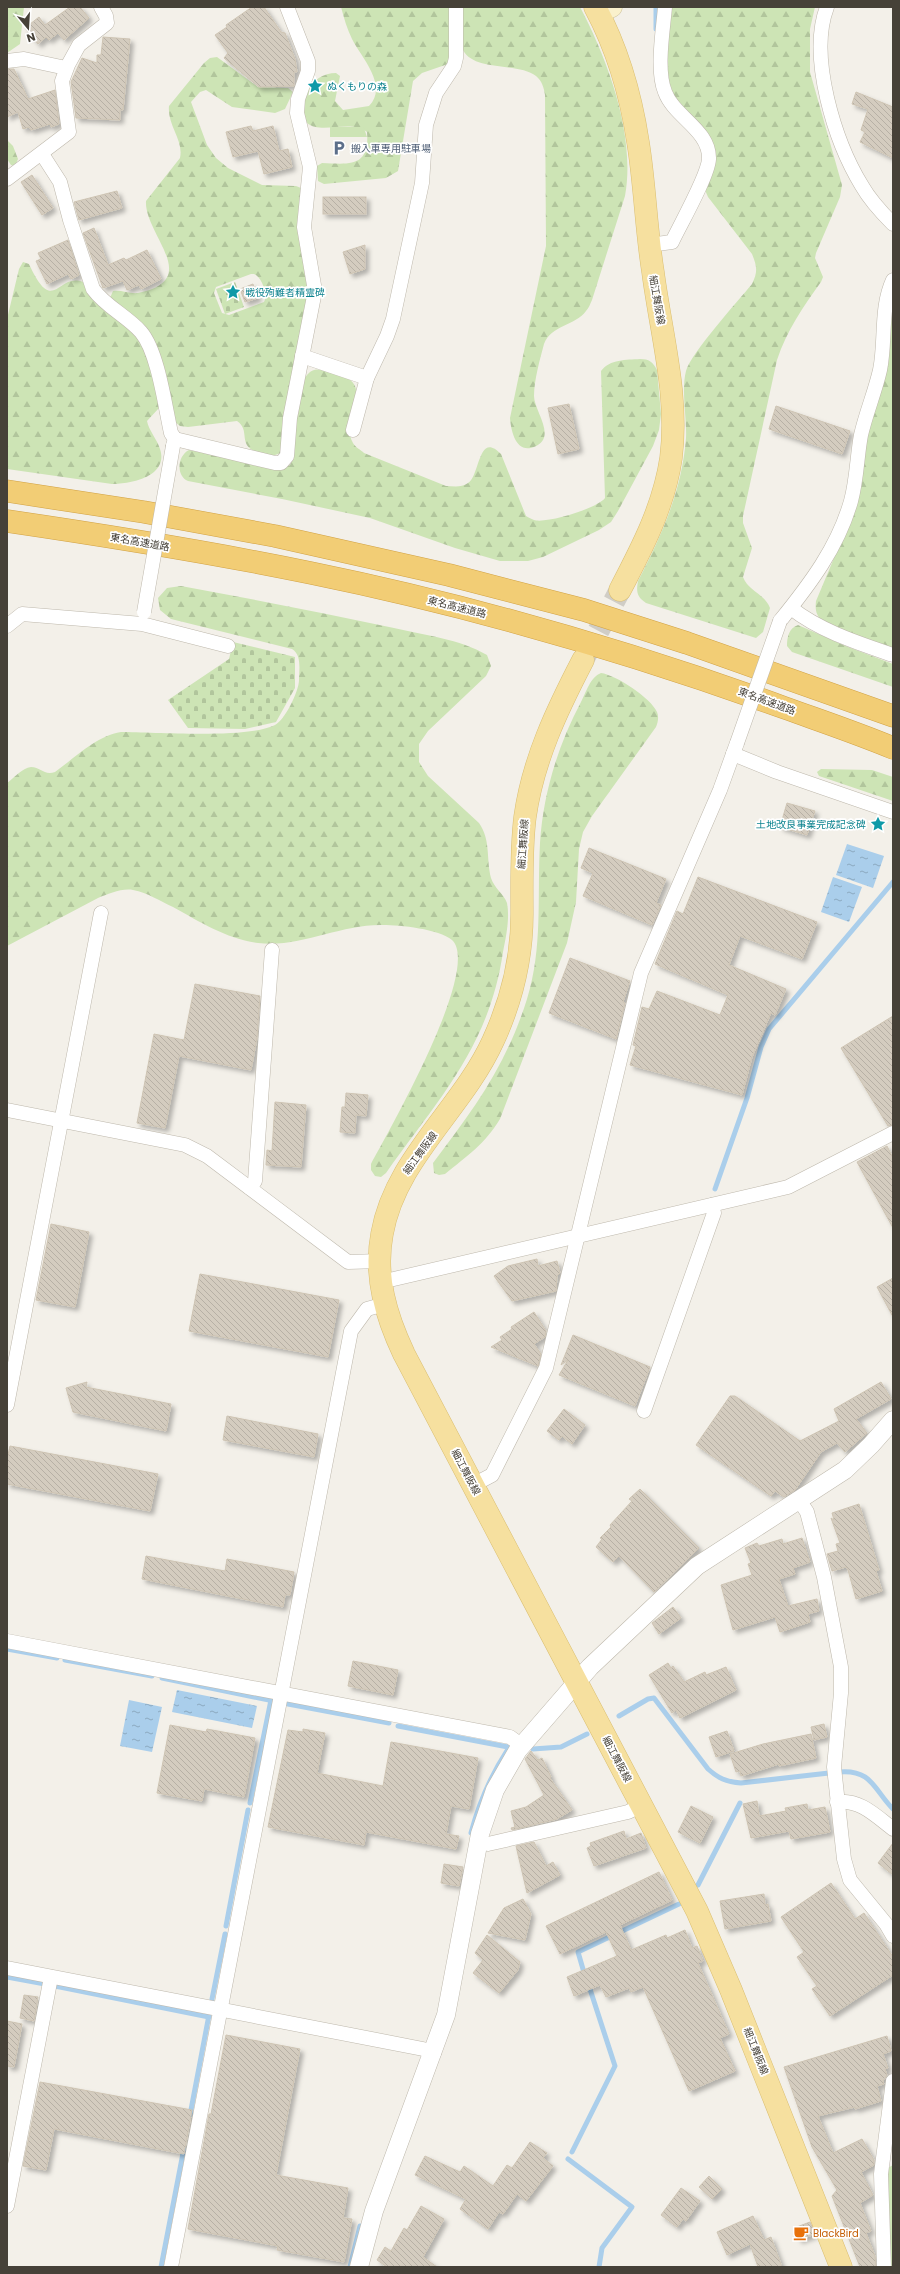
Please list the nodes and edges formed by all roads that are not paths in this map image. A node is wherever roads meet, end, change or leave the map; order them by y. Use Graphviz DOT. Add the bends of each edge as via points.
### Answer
graph roads {
  1 [pos="101,7"];
  2 [pos="287,7"];
  3 [pos="456,7"];
  4 [pos="665,7"];
  5 [pos="827,7"];
  6 [pos="602,9"];
  7 [pos="7,61"];
  8 [pos="66,68"];
  9 [pos="42,154"];
  10 [pos="7,179"];
  11 [pos="893,224"];
  12 [pos="650,245"];
  13 [pos="893,280"];
  14 [pos="302,356"];
  15 [pos="367,378"];
  16 [pos="353,430"];
  17 [pos="174,443"];
  18 [pos="7,492"];
  19 [pos="7,521"];
  20 [pos="620,590"];
  21 [pos="791,608"];
  22 [pos="143,618"];
  23 [pos="7,626"];
  24 [pos="228,646"];
  25 [pos="893,655"];
  26 [pos="583,660"];
  27 [pos="893,716"];
  28 [pos="734,748"];
  29 [pos="893,748"];
  30 [pos="893,812"];
  31 [pos="100,914"];
  32 [pos="272,950"];
  33 [pos="7,1110"];
  34 [pos="61,1120"];
  35 [pos="893,1133"];
  36 [pos="250,1188"];
  37 [pos="712,1205"];
  38 [pos="578,1236"];
  39 [pos="380,1271"];
  40 [pos="385,1304"];
  41 [pos="7,1405"];
  42 [pos="644,1411"];
  43 [pos="893,1420"];
  44 [pos="473,1485"];
  45 [pos="800,1500"];
  46 [pos="7,1641"];
  47 [pos="576,1682"];
  48 [pos="281,1693"];
  49 [pos="521,1745"];
  50 [pos="837,1802"];
  51 [pos="642,1805"];
  52 [pos="893,1829"];
  53 [pos="478,1842"];
  54 [pos="893,1936"];
  55 [pos="7,1968"];
  56 [pos="51,1977"];
  57 [pos="221,2010"];
  58 [pos="434,2053"];
  59 [pos="893,2082"];
  60 [pos="7,2206"];
  61 [pos="171,2267"];
  62 [pos="359,2267"];
  63 [pos="841,2267"];
  64 [pos="884,2267"];
  1 -- 8 [label="street" via="107,23 79,45"];
  2 -- 14 [label="street" via="308,61 308,71 296,113 310,167 304,227 315,291"];
  3 -- 15 [label="street" via="456,58 454,66 436,94 426,125 422,183 393,319"];
  4 -- 12 [label="street" via="662,73 665,92 675,108 704,141 709,161 672,242"];
  5 -- 11 [label="street" via="821,30 821,70 841,142 854,173 872,201"];
  6 -- 12 [label="main road, 細江舞阪線" via="633,115"];
  7 -- 8 [label="street" via="24,59"];
  8 -- 9 [label="street" via="62,81 69,132"];
  9 -- 10 [label="street"];
  9 -- 17 [label="street" via="60,182 93,289 134,325 148,344"];
  12 -- 20 [label="main road, 細江舞阪線" via="672,391 673,436 668,474 660,504 646,539"];
  13 -- 21 [label="street" via="886,304 880,370 861,434 851,500 829,553"];
  14 -- 15 [label="street"];
  14 -- 17 [label="street" via="290,418 287,456 281,463"];
  15 -- 16 [label="street"];
  17 -- 22 [label="street, bridge"];
  18 -- 27 [label="highway" via="144,512 275,536 449,575 584,610 687,643"];
  19 -- 29 [label="highway, 東名高速道路" via="140,541 304,571 443,602 577,638 680,670"];
  21 -- 25 [label="street" via="804,618 851,640"];
  21 -- 28 [label="street, bridge" via="780,620"];
  22 -- 23 [label="street" via="22,614"];
  22 -- 24 [label="street"];
  26 -- 39 [label="main road, 細江舞阪線" via="552,720 530,791 522,840 520,941 515,973 503,1017 472,1081 403,1176 394,1194 382,1235"];
  28 -- 30 [label="street" via="777,772"];
  28 -- 38 [label="street" via="720,790 641,973"];
  31 -- 34 [label="street"];
  32 -- 36 [label="street" via="255,1181"];
  33 -- 34 [label="street"];
  34 -- 36 [label="street" via="185,1145 207,1156"];
  34 -- 41 [label="street"];
  35 -- 37 [label="street" via="788,1187"];
  36 -- 39 [label="street" via="348,1262"];
  37 -- 38 [label="street"];
  37 -- 42 [label="street" via="714,1213"];
  38 -- 39 [label="street"];
  38 -- 44 [label="street" via="546,1368 492,1475"];
  39 -- 40 [label="main road, 細江舞阪線"];
  40 -- 44 [label="main road, 細江舞阪線" via="404,1354"];
  40 -- 48 [label="street" via="367,1310 350,1331"];
  43 -- 45 [label="street" via="859,1458"];
  44 -- 47 [label="main road, 細江舞阪線"];
  45 -- 47 [label="street" via="697,1566"];
  45 -- 50 [label="street" via="807,1512 824,1577 840,1660 841,1693 834,1752"];
  46 -- 48 [label="street"];
  47 -- 49 [label="street"];
  47 -- 51 [label="main road, 細江舞阪線"];
  48 -- 49 [label="street" via="510,1737"];
  48 -- 57 [label="street"];
  49 -- 53 [label="street" via="495,1790"];
  50 -- 52 [label="street" via="859,1804"];
  50 -- 54 [label="street" via="846,1870 857,1889"];
  51 -- 53 [label="street" via="628,1812 488,1844"];
  51 -- 63 [label="main road, 細江舞阪線" via="709,1936"];
  53 -- 58 [label="street" via="446,2015"];
  55 -- 56 [label="street"];
  56 -- 57 [label="street"];
  56 -- 60 [label="street"];
  57 -- 58 [label="street"];
  57 -- 61 [label="street"];
  58 -- 62 [label="street" via="374,2211"];
  59 -- 64 [label="street" via="881,2174"];
}
